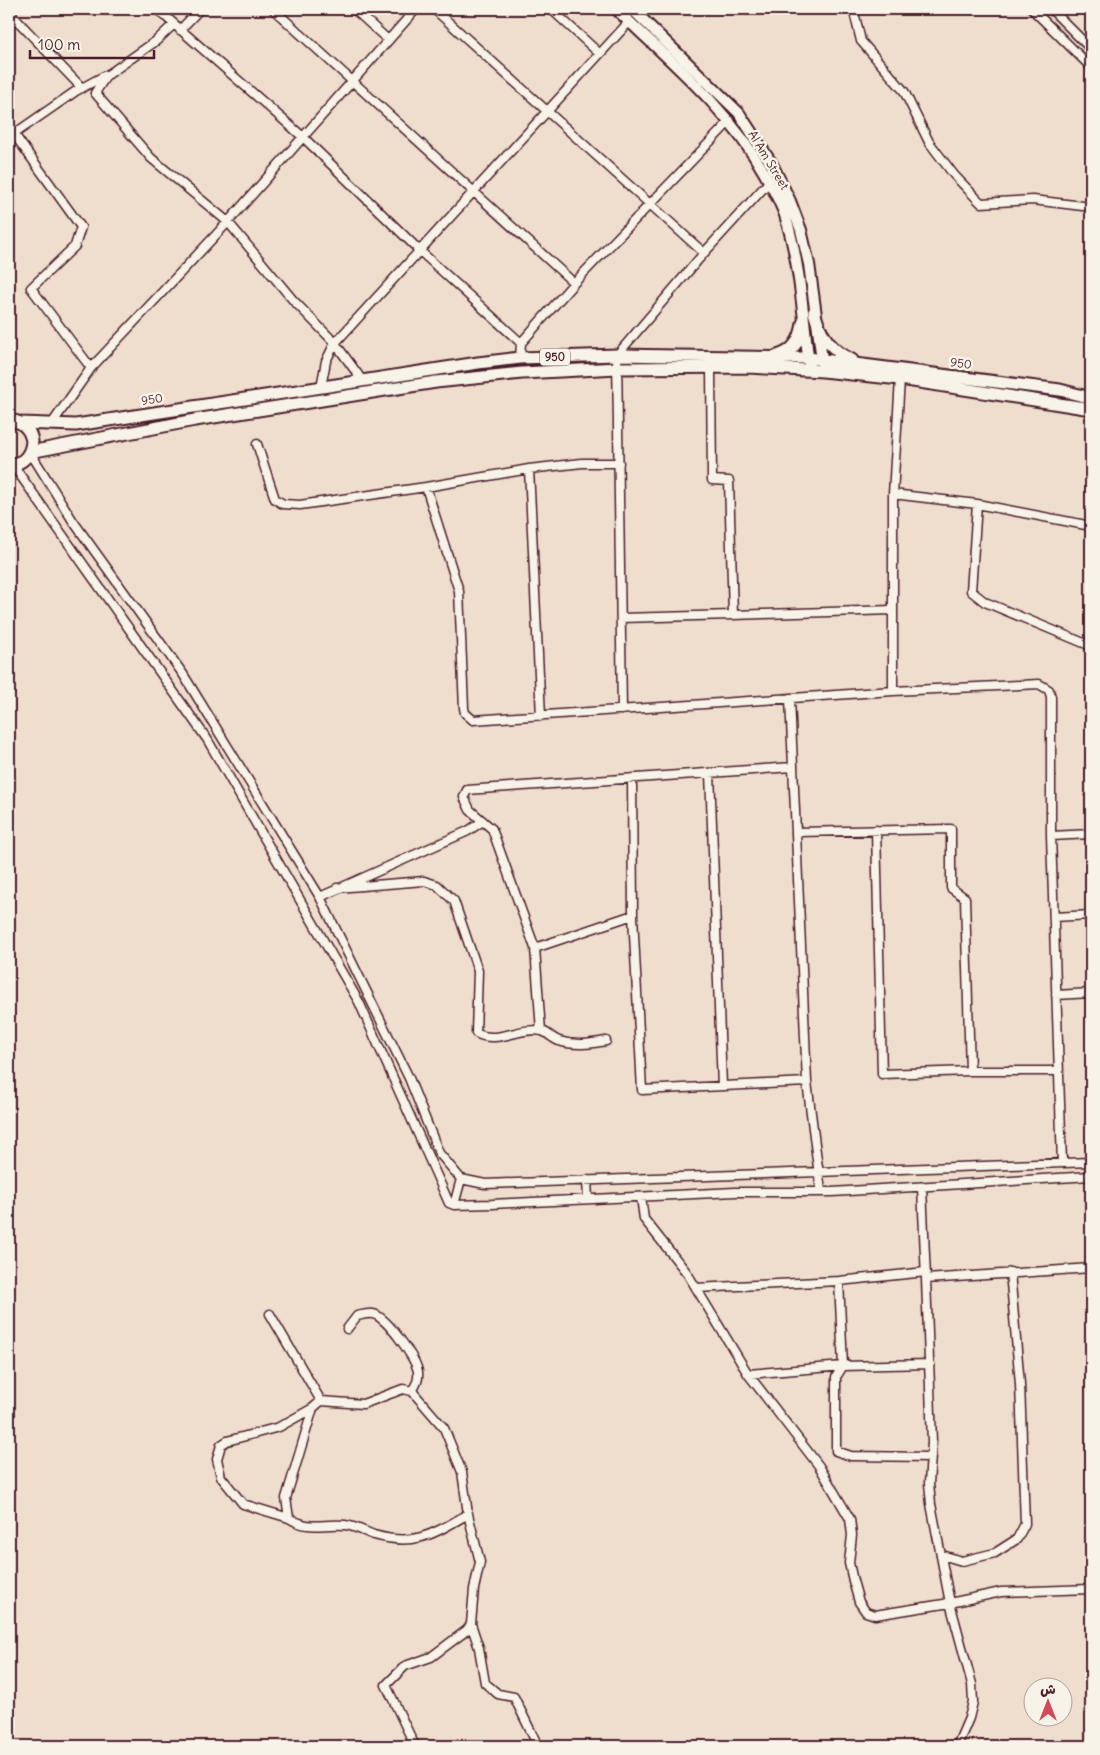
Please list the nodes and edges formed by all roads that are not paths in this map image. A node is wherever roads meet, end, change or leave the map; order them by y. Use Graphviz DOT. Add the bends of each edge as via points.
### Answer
graph roads {
  1 [pos="157,9"];
  2 [pos="200,9"];
  3 [pos="273,9"];
  4 [pos="354,9"];
  5 [pos="416,9"];
  6 [pos="434,9"];
  7 [pos="551,9"];
  8 [pos="616,9"];
  9 [pos="632,9"];
  10 [pos="851,9"];
  11 [pos="1032,9"];
  12 [pos="1051,9"];
  13 [pos="9,12"];
  14 [pos="629,22"];
  15 [pos="177,27"];
  16 [pos="388,40"];
  17 [pos="1091,49"];
  18 [pos="600,54"];
  19 [pos="1091,67"];
  20 [pos="106,76"];
  21 [pos="352,81"];
  22 [pos="82,88"];
  23 [pos="548,111"];
  24 [pos="730,121"];
  25 [pos="303,137"];
  26 [pos="769,182"];
  27 [pos="474,192"];
  28 [pos="651,203"];
  29 [pos="1091,207"];
  30 [pos="228,222"];
  31 [pos="420,250"];
  32 [pos="704,253"];
  33 [pos="574,283"];
  34 [pos="814,312"];
  35 [pos="803,323"];
  36 [pos="335,343"];
  37 [pos="521,343"];
  38 [pos="617,355"];
  39 [pos="768,356"];
  40 [pos="520,358"];
  41 [pos="808,358"];
  42 [pos="860,363"];
  43 [pos="823,365"];
  44 [pos="91,368"];
  45 [pos="618,368"];
  46 [pos="711,368"];
  47 [pos="809,370"];
  48 [pos="900,379"];
  49 [pos="362,380"];
  50 [pos="321,387"];
  51 [pos="365,392"];
  52 [pos="1091,398"];
  53 [pos="1091,409"];
  54 [pos="9,420"];
  55 [pos="21,423"];
  56 [pos="51,425"];
  57 [pos="257,444"];
  58 [pos="30,452"];
  59 [pos="619,463"];
  60 [pos="11,465"];
  61 [pos="529,469"];
  62 [pos="426,487"];
  63 [pos="893,494"];
  64 [pos="977,504"];
  65 [pos="1091,526"];
  66 [pos="893,610"];
  67 [pos="733,614"];
  68 [pos="621,618"];
  69 [pos="1091,646"];
  70 [pos="893,691"];
  71 [pos="790,698"];
  72 [pos="622,710"];
  73 [pos="542,716"];
  74 [pos="793,767"];
  75 [pos="710,773"];
  76 [pos="632,778"];
  77 [pos="483,821"];
  78 [pos="876,830"];
  79 [pos="796,832"];
  80 [pos="1091,834"];
  81 [pos="1051,836"];
  82 [pos="337,888"];
  83 [pos="320,897"];
  84 [pos="324,910"];
  85 [pos="633,914"];
  86 [pos="1091,915"];
  87 [pos="310,917"];
  88 [pos="1054,917"];
  89 [pos="535,948"];
  90 [pos="1091,994"];
  91 [pos="1056,995"];
  92 [pos="542,1031"];
  93 [pos="606,1041"];
  94 [pos="970,1071"];
  95 [pos="1059,1071"];
  96 [pos="807,1082"];
  97 [pos="722,1086"];
  98 [pos="1091,1162"];
  99 [pos="1066,1163"];
  100 [pos="818,1172"];
  101 [pos="734,1175"];
  102 [pos="1091,1176"];
  103 [pos="1073,1177"];
  104 [pos="461,1179"];
  105 [pos="587,1180"];
  106 [pos="922,1187"];
  107 [pos="735,1192"];
  108 [pos="821,1192"];
  109 [pos="641,1196"];
  110 [pos="588,1199"];
  111 [pos="454,1205"];
  112 [pos="1091,1268"];
  113 [pos="1010,1272"];
  114 [pos="926,1276"];
  115 [pos="839,1281"];
  116 [pos="696,1288"];
  117 [pos="270,1314"];
  118 [pos="347,1329"];
  119 [pos="930,1364"];
  120 [pos="843,1366"];
  121 [pos="748,1374"];
  122 [pos="412,1391"];
  123 [pos="321,1401"];
  124 [pos="313,1408"];
  125 [pos="931,1457"];
  126 [pos="468,1514"];
  127 [pos="289,1518"];
  128 [pos="942,1555"];
  129 [pos="1091,1589"];
  130 [pos="950,1603"];
  131 [pos="471,1624"];
  132 [pos="416,1746"];
  133 [pos="538,1746"];
  134 [pos="956,1746"];
  1 -- 15 [label="street"];
  2 -- 15 [label="street"];
  3 -- 21 [label="street"];
  4 -- 16 [label="street"];
  5 -- 16 [label="street"];
  6 -- 23 [label="street"];
  7 -- 18 [label="street"];
  8 -- 14 [label="main road, Al Am Street"];
  9 -- 34 [label="main road, Al Am Street" via="739,113 760,142 801,230 809,264"];
  10 -- 29 [label="street" via="861,41 904,91 929,142 981,204 1033,200"];
  11 -- 19 [label="street"];
  12 -- 17 [label="street"];
  13 -- 22 [label="street"];
  14 -- 18 [label="street"];
  14 -- 24 [label="main road, Al Am Street"];
  15 -- 20 [label="street"];
  15 -- 25 [label="street"];
  16 -- 21 [label="street"];
  18 -- 23 [label="street"];
  20 -- 22 [label="street"];
  20 -- 30 [label="street" via="95,92 151,158"];
  21 -- 25 [label="street"];
  21 -- 27 [label="street"];
  22 -- 44 [label="street" via="14,134 81,227 75,246 31,288"];
  23 -- 27 [label="street"];
  23 -- 28 [label="street"];
  24 -- 26 [label="main road, Al Am Street" via="753,152"];
  24 -- 28 [label="street"];
  25 -- 30 [label="street"];
  25 -- 31 [label="street"];
  26 -- 32 [label="street"];
  26 -- 35 [label="main road, Al Am Street" via="784,213 794,250"];
  27 -- 31 [label="street"];
  27 -- 33 [label="street"];
  28 -- 32 [label="street"];
  28 -- 33 [label="street"];
  30 -- 36 [label="street" via="293,300"];
  30 -- 44 [label="street"];
  31 -- 36 [label="street"];
  31 -- 37 [label="street"];
  32 -- 38 [label="street"];
  33 -- 37 [label="street"];
  34 -- 42 [label="main road" via="819,329 829,344 843,356"];
  34 -- 43 [label="main road, Al Am Street"];
  35 -- 39 [label="main road" via="802,334 789,351 779,356"];
  35 -- 41 [label="main road, Al Am Street"];
  36 -- 49 [label="street"];
  36 -- 50 [label="street" via="326,361"];
  37 -- 40 [label="street"];
  38 -- 39 [label="main road, 950 / 950"];
  38 -- 40 [label="main road, 950 / 950"];
  38 -- 45 [label="street"];
  39 -- 41 [label="main road, 950 / 950"];
  40 -- 49 [label="main road, 950 / 950"];
  41 -- 43 [label="main road, 950 / 950"];
  41 -- 47 [label="main road, Al Am Street"];
  42 -- 43 [label="main road, 950 / 950"];
  42 -- 52 [label="main road, 950 / 950" via="1060,390"];
  43 -- 47 [label="main road, 950"];
  43 -- 48 [label="main road, 950"];
  44 -- 56 [label="street"];
  45 -- 46 [label="main road, 950"];
  45 -- 51 [label="main road, 950" via="477,377"];
  45 -- 59 [label="street"];
  46 -- 47 [label="main road, 950"];
  46 -- 67 [label="street" via="712,480 729,481"];
  48 -- 53 [label="main road, 950"];
  48 -- 63 [label="street"];
  49 -- 50 [label="main road, 950 / 950"];
  49 -- 51 [label="main road"];
  50 -- 56 [label="main road, 950 / 950" via="76,425"];
  51 -- 58 [label="main road, 950"];
  54 -- 55 [label="main road, 950"];
  55 -- 56 [label="main road, 950 / 950"];
  55 -- 58 [label="main road" via="31,436"];
  57 -- 62 [label="street" via="275,498 283,504 300,505"];
  58 -- 60 [label="main road" via="23,460"];
  58 -- 83 [label="street" via="73,521 183,674"];
  59 -- 61 [label="street"];
  59 -- 68 [label="street"];
  60 -- 87 [label="street" via="207,739"];
  61 -- 62 [label="street"];
  61 -- 73 [label="street"];
  62 -- 73 [label="street" via="460,591 465,713 473,720"];
  63 -- 64 [label="street"];
  63 -- 66 [label="street"];
  64 -- 65 [label="street"];
  64 -- 69 [label="street" via="971,591 985,602"];
  66 -- 67 [label="street"];
  66 -- 70 [label="street"];
  67 -- 68 [label="street"];
  68 -- 72 [label="street"];
  70 -- 71 [label="street"];
  70 -- 81 [label="street" via="1045,686 1051,697"];
  71 -- 72 [label="street"];
  71 -- 74 [label="street"];
  72 -- 73 [label="street"];
  74 -- 75 [label="street"];
  74 -- 79 [label="street"];
  75 -- 76 [label="street"];
  75 -- 97 [label="street"];
  76 -- 77 [label="street" via="467,790 464,797 470,810"];
  76 -- 85 [label="street"];
  77 -- 82 [label="street" via="468,831"];
  77 -- 89 [label="street" via="492,829"];
  78 -- 79 [label="street"];
  78 -- 94 [label="street" via="951,828 951,888 965,898"];
  78 -- 94 [label="street" via="882,1074"];
  79 -- 96 [label="street"];
  80 -- 81 [label="street"];
  81 -- 88 [label="street"];
  82 -- 83 [label="street"];
  82 -- 92 [label="street" via="424,881 438,885 454,901 478,971 476,1033 499,1037"];
  83 -- 84 [label="street"];
  84 -- 87 [label="street"];
  84 -- 104 [label="street" via="409,1078 439,1153"];
  85 -- 89 [label="street"];
  85 -- 97 [label="street" via="642,1090"];
  86 -- 88 [label="street"];
  87 -- 111 [label="street" via="359,1002 441,1190"];
  88 -- 91 [label="street"];
  89 -- 92 [label="street"];
  90 -- 91 [label="street"];
  91 -- 95 [label="street"];
  92 -- 93 [label="street" via="577,1046"];
  94 -- 95 [label="street"];
  95 -- 99 [label="street"];
  96 -- 97 [label="street"];
  96 -- 100 [label="street"];
  98 -- 99 [label="street"];
  99 -- 100 [label="street"];
  99 -- 103 [label="street"];
  100 -- 101 [label="street"];
  100 -- 108 [label="street"];
  101 -- 105 [label="street"];
  101 -- 107 [label="street"];
  102 -- 103 [label="street"];
  103 -- 106 [label="street"];
  104 -- 105 [label="street" via="485,1184"];
  104 -- 111 [label="street"];
  105 -- 110 [label="street"];
  106 -- 108 [label="street"];
  106 -- 114 [label="street"];
  107 -- 108 [label="street"];
  107 -- 109 [label="street"];
  109 -- 110 [label="street"];
  109 -- 116 [label="street" via="644,1219"];
  110 -- 111 [label="street"];
  112 -- 113 [label="street"];
  113 -- 114 [label="street"];
  113 -- 128 [label="street" via="1020,1384 1025,1524 1017,1539 995,1552 962,1561"];
  114 -- 115 [label="street"];
  114 -- 119 [label="street"];
  115 -- 116 [label="street"];
  115 -- 120 [label="street"];
  116 -- 121 [label="street"];
  117 -- 123 [label="street"];
  118 -- 122 [label="street" via="357,1316 373,1314 385,1320 413,1358 418,1382"];
  119 -- 120 [label="street"];
  119 -- 125 [label="street"];
  120 -- 121 [label="street"];
  120 -- 125 [label="street" via="836,1377 836,1451 851,1456"];
  121 -- 130 [label="street" via="820,1466 850,1519 849,1563 859,1602 866,1612 875,1615"];
  122 -- 123 [label="street" via="403,1389 363,1404"];
  122 -- 126 [label="street" via="444,1428 462,1472"];
  123 -- 124 [label="street"];
  124 -- 127 [label="street" via="286,1498"];
  124 -- 127 [label="street" via="279,1427 227,1441 222,1445 218,1459 221,1477 243,1504"];
  125 -- 128 [label="street" via="931,1504"];
  126 -- 127 [label="street" via="426,1538 410,1540 376,1536 346,1525 301,1526"];
  126 -- 131 [label="street" via="480,1562"];
  128 -- 130 [label="street"];
  129 -- 130 [label="street" via="1001,1592"];
  130 -- 134 [label="street" via="972,1684 973,1702"];
  131 -- 132 [label="street" via="430,1657 405,1666 386,1685"];
  131 -- 133 [label="street" via="485,1683 498,1694 514,1697"];
}
